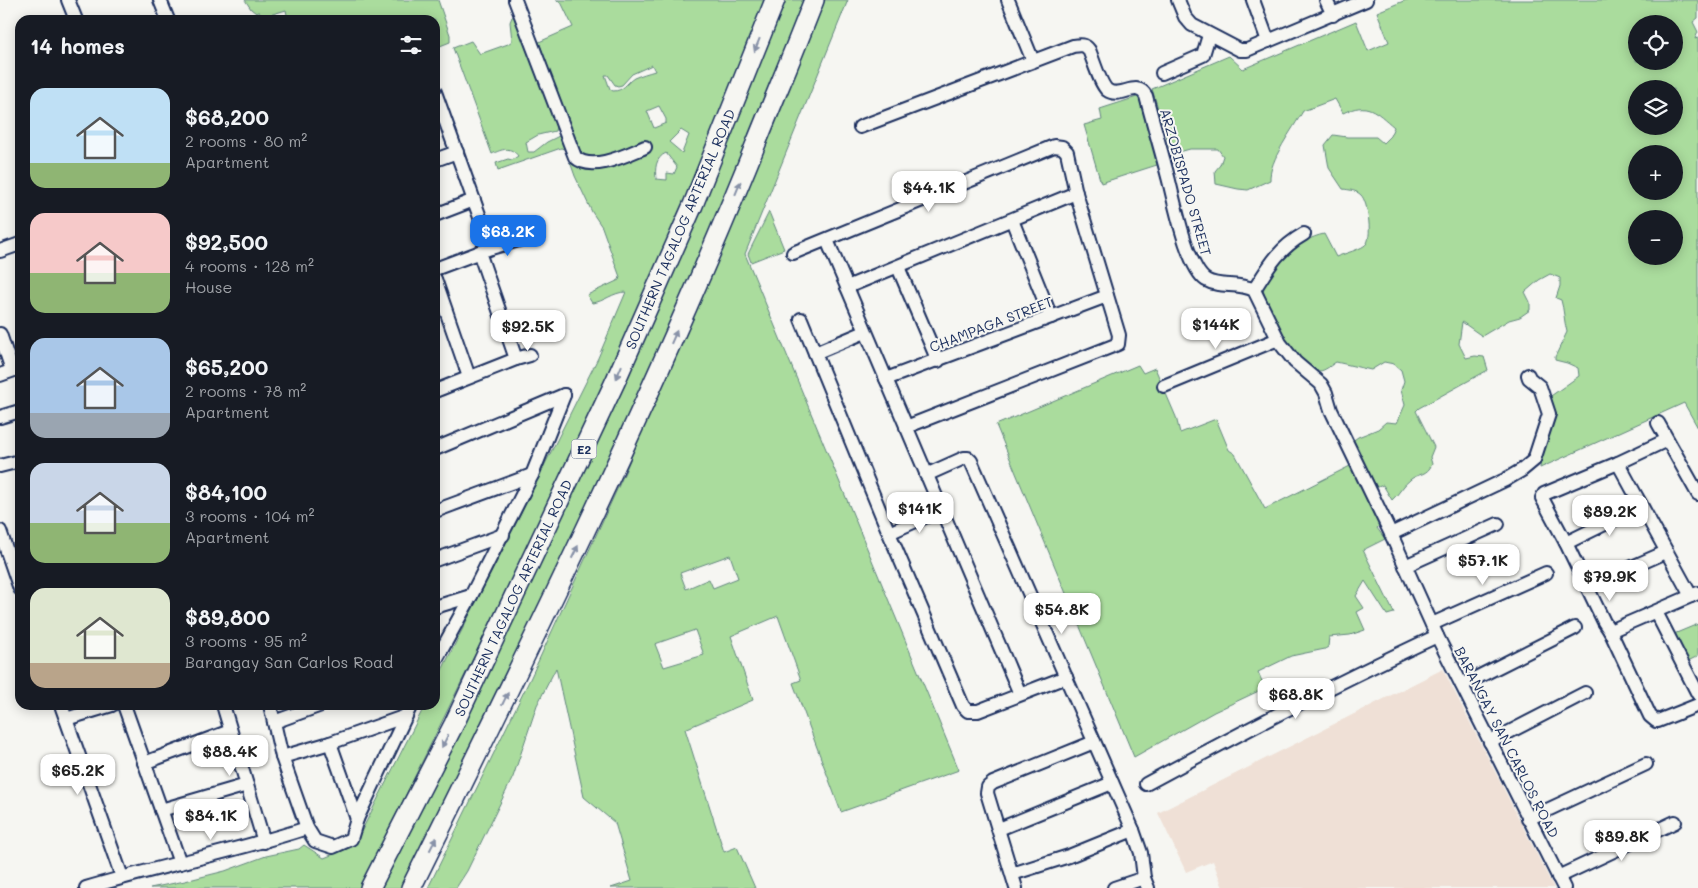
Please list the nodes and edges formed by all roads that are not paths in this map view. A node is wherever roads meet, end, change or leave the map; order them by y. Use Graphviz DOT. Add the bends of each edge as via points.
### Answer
graph roads {
  1 [pos="68,0"];
  2 [pos="160,0"];
  3 [pos="515,0"];
  4 [pos="775,0"];
  5 [pos="814,0"];
  6 [pos="1008,0"];
  7 [pos="1178,0"];
  8 [pos="1253,0"];
  9 [pos="1326,0"];
  10 [pos="1366,0"];
  11 [pos="74,15"];
  12 [pos="166,15"];
  13 [pos="1332,15"];
  14 [pos="1209,35"];
  15 [pos="1268,42"];
  16 [pos="1033,61"];
  17 [pos="1162,73"];
  18 [pos="440,108"];
  19 [pos="860,127"];
  20 [pos="645,147"];
  21 [pos="457,152"];
  22 [pos="440,158"];
  23 [pos="1076,193"];
  24 [pos="474,200"];
  25 [pos="440,213"];
  26 [pos="1012,220"];
  27 [pos="1304,234"];
  28 [pos="519,240"];
  29 [pos="827,240"];
  30 [pos="15,246"];
  31 [pos="485,250"];
  32 [pos="0,251"];
  33 [pos="793,253"];
  34 [pos="440,267"];
  35 [pos="898,267"];
  36 [pos="848,287"];
  37 [pos="1254,290"];
  38 [pos="440,294"];
  39 [pos="1107,296"];
  40 [pos="1051,317"];
  41 [pos="801,319"];
  42 [pos="865,332"];
  43 [pos="0,334"];
  44 [pos="1278,339"];
  45 [pos="815,352"];
  46 [pos="530,355"];
  47 [pos="516,359"];
  48 [pos="938,361"];
  49 [pos="11,371"];
  50 [pos="1528,375"];
  51 [pos="469,377"];
  52 [pos="886,379"];
  53 [pos="1164,386"];
  54 [pos="440,389"];
  55 [pos="15,412"];
  56 [pos="0,417"];
  57 [pos="1658,423"];
  58 [pos="906,427"];
  59 [pos="1667,440"];
  60 [pos="440,447"];
  61 [pos="15,462"];
  62 [pos="1618,463"];
  63 [pos="0,466"];
  64 [pos="926,474"];
  65 [pos="532,475"];
  66 [pos="1698,494"];
  67 [pos="1641,506"];
  68 [pos="440,509"];
  69 [pos="940,510"];
  70 [pos="1498,524"];
  71 [pos="0,531"];
  72 [pos="889,533"];
  73 [pos="1391,534"];
  74 [pos="503,535"];
  75 [pos="1566,543"];
  76 [pos="1666,552"];
  77 [pos="440,558"];
  78 [pos="15,559"];
  79 [pos="1405,566"];
  80 [pos="1546,573"];
  81 [pos="1588,587"];
  82 [pos="1695,595"];
  83 [pos="472,596"];
  84 [pos="440,606"];
  85 [pos="1656,612"];
  86 [pos="1575,628"];
  87 [pos="1434,630"];
  88 [pos="1610,631"];
  89 [pos="440,653"];
  90 [pos="1066,677"];
  91 [pos="1462,685"];
  92 [pos="1585,693"];
  93 [pos="1020,694"];
  94 [pos="1698,694"];
  95 [pos="1698,705"];
  96 [pos="63,710"];
  97 [pos="96,710"];
  98 [pos="126,710"];
  99 [pos="224,710"];
  100 [pos="271,710"];
  101 [pos="307,710"];
  102 [pos="409,710"];
  103 [pos="66,719"];
  104 [pos="274,722"];
  105 [pos="230,731"];
  106 [pos="330,742"];
  107 [pos="1094,742"];
  108 [pos="1490,742"];
  109 [pos="282,757"];
  110 [pos="144,763"];
  111 [pos="1646,764"];
  112 [pos="1112,783"];
  113 [pos="1146,784"];
  114 [pos="247,785"];
  115 [pos="161,810"];
  116 [pos="357,819"];
  117 [pos="1528,820"];
  118 [pos="1675,822"];
  119 [pos="307,828"];
  120 [pos="999,829"];
  121 [pos="1133,830"];
  122 [pos="264,842"];
  123 [pos="180,863"];
  124 [pos="1012,874"];
  125 [pos="122,878"];
  126 [pos="1146,883"];
  127 [pos="1561,883"];
  128 [pos="86,888"];
  129 [pos="370,888"];
  130 [pos="411,888"];
  131 [pos="1016,888"];
  132 [pos="1114,888"];
  1 -- 11 [label="street"];
  2 -- 12 [label="street"];
  3 -- 20 [label="street" via="575,158 583,162 601,162"];
  4 -- 129 [label="highway, SOUTHERN TAGALOG ARTERIAL ROAD / E2, one-way" via="692,205 615,382 454,724"];
  130 -- 5 [label="highway, E2, one-way" via="647,398 721,232"];
  6 -- 16 [label="street"];
  7 -- 14 [label="street" via="1188,21"];
  8 -- 15 [label="street"];
  9 -- 13 [label="street"];
  10 -- 13 [label="street"];
  13 -- 15 [label="street"];
  14 -- 15 [label="street" via="1240,50"];
  14 -- 17 [label="street" via="1202,55"];
  16 -- 19 [label="street, ARZOBISPADO STREET"];
  16 -- 37 [label="street, ARZOBISPADO STREET" via="1083,45 1089,50 1107,90 1118,93 1135,89 1143,91 1180,224 1196,268 1211,282 1242,285"];
  18 -- 21 [label="street"];
  21 -- 22 [label="street"];
  21 -- 24 [label="street"];
  23 -- 26 [label="street"];
  23 -- 29 [label="street" via="1067,152 1054,146"];
  23 -- 39 [label="street"];
  24 -- 25 [label="street"];
  24 -- 31 [label="street"];
  26 -- 35 [label="street"];
  26 -- 40 [label="street"];
  27 -- 37 [label="street" via="1287,244 1273,259"];
  28 -- 31 [label="street"];
  29 -- 33 [label="street"];
  29 -- 36 [label="street"];
  30 -- 32 [label="street"];
  31 -- 34 [label="street"];
  31 -- 47 [label="street"];
  35 -- 36 [label="street"];
  35 -- 48 [label="street"];
  36 -- 42 [label="street"];
  37 -- 44 [label="street"];
  38 -- 51 [label="street"];
  39 -- 40 [label="street, CHAMPAGA STREET"];
  39 -- 58 [label="street" via="1119,335 1118,344"];
  40 -- 48 [label="street, CHAMPAGA STREET"];
  41 -- 45 [label="street"];
  42 -- 45 [label="street"];
  42 -- 52 [label="street"];
  43 -- 49 [label="street"];
  44 -- 53 [label="street"];
  44 -- 73 [label="street" via="1295,362 1321,384"];
  45 -- 72 [label="street"];
  46 -- 47 [label="street"];
  47 -- 51 [label="street"];
  48 -- 52 [label="street, CHAMPAGA STREET"];
  50 -- 73 [label="street" via="1540,387 1549,414 1534,460 1505,480"];
  51 -- 54 [label="street"];
  52 -- 58 [label="street"];
  55 -- 56 [label="street"];
  57 -- 59 [label="street"];
  58 -- 64 [label="street"];
  59 -- 62 [label="street"];
  59 -- 66 [label="street"];
  60 -- 65 [label="street" via="564,395"];
  61 -- 63 [label="street"];
  62 -- 67 [label="street"];
  62 -- 75 [label="street" via="1542,495"];
  64 -- 69 [label="street"];
  64 -- 90 [label="street" via="964,458 971,461"];
  65 -- 68 [label="street"];
  65 -- 74 [label="street"];
  67 -- 75 [label="street"];
  67 -- 76 [label="street"];
  69 -- 72 [label="street"];
  69 -- 93 [label="street"];
  70 -- 79 [label="street"];
  71 -- 78 [label="street"];
  72 -- 93 [label="street" via="966,709 978,711"];
  73 -- 79 [label="street"];
  74 -- 77 [label="street"];
  74 -- 83 [label="street"];
  75 -- 81 [label="street"];
  76 -- 81 [label="street"];
  76 -- 82 [label="street"];
  79 -- 87 [label="street"];
  80 -- 87 [label="street"];
  81 -- 88 [label="street"];
  82 -- 85 [label="street"];
  83 -- 84 [label="street"];
  83 -- 89 [label="street"];
  85 -- 88 [label="street"];
  85 -- 94 [label="street"];
  86 -- 91 [label="street"];
  87 -- 91 [label="street, BARANGAY SAN CARLOS ROAD"];
  87 -- 113 [label="street"];
  88 -- 95 [label="street" via="1653,719 1658,721"];
  90 -- 93 [label="street"];
  90 -- 107 [label="street"];
  91 -- 108 [label="street, BARANGAY SAN CARLOS ROAD"];
  92 -- 108 [label="street"];
  96 -- 103 [label="street"];
  97 -- 103 [label="street"];
  98 -- 110 [label="street"];
  99 -- 105 [label="street"];
  100 -- 104 [label="street"];
  101 -- 104 [label="street"];
  102 -- 106 [label="street"];
  102 -- 116 [label="street"];
  103 -- 125 [label="street"];
  104 -- 109 [label="street"];
  105 -- 110 [label="street"];
  105 -- 114 [label="street"];
  106 -- 109 [label="street"];
  106 -- 116 [label="street"];
  107 -- 112 [label="street"];
  107 -- 120 [label="street" via="990,785 987,793"];
  108 -- 117 [label="street, BARANGAY SAN CARLOS ROAD"];
  109 -- 119 [label="street"];
  110 -- 115 [label="street"];
  111 -- 117 [label="street"];
  112 -- 120 [label="street"];
  112 -- 121 [label="street"];
  114 -- 115 [label="street"];
  114 -- 122 [label="street"];
  115 -- 123 [label="street"];
  116 -- 119 [label="street" via="351,839 333,847 316,841"];
  117 -- 127 [label="street, BARANGAY SAN CARLOS ROAD"];
  118 -- 127 [label="street"];
  119 -- 122 [label="street"];
  120 -- 124 [label="street"];
  121 -- 124 [label="street" via="1069,856"];
  121 -- 126 [label="street"];
  122 -- 123 [label="street"];
  123 -- 125 [label="street"];
  124 -- 131 [label="street"];
  125 -- 128 [label="street"];
  126 -- 132 [label="street"];
}
